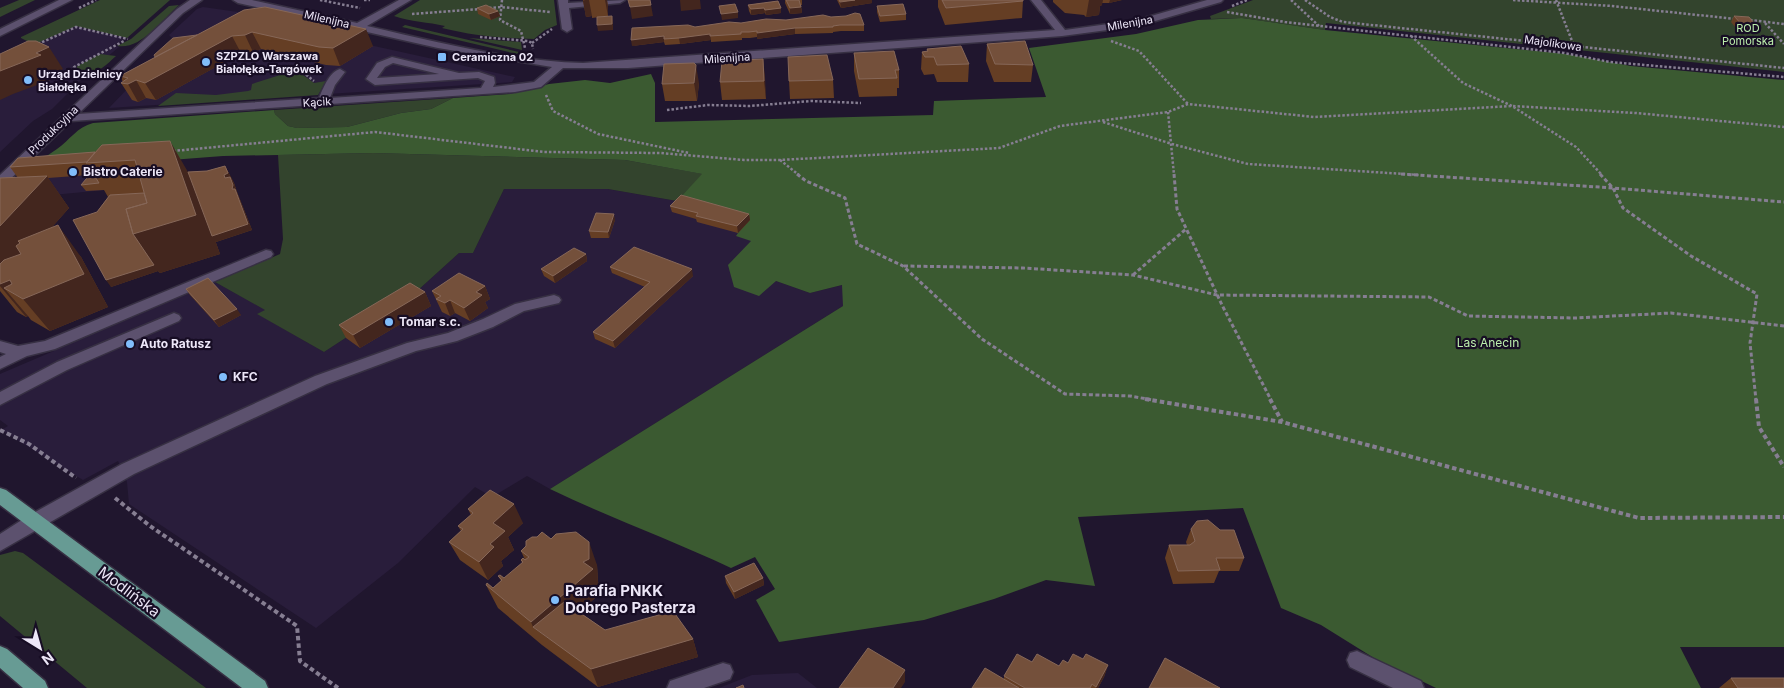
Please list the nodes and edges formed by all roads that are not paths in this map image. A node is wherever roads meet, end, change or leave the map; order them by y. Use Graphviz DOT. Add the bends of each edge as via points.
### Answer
graph roads {
  1 [pos="67,0"];
  2 [pos="197,0"];
  3 [pos="238,0"];
  4 [pos="406,0"];
  5 [pos="620,0"];
  6 [pos="1036,0"];
  7 [pos="1218,0"];
  8 [pos="564,3"];
  9 [pos="359,26"];
  10 [pos="566,27"];
  11 [pos="0,33"];
  12 [pos="1062,33"];
  13 [pos="561,65"];
  14 [pos="340,72"];
  15 [pos="454,75"];
  16 [pos="485,91"];
  17 [pos="323,102"];
  18 [pos="66,118"];
  19 [pos="0,182"];
  20 [pos="266,254"];
  21 [pos="554,300"];
  22 [pos="174,318"];
  23 [pos="0,346"];
  24 [pos="24,350"];
  25 [pos="0,364"];
  26 [pos="0,399"];
  27 [pos="0,495"];
  28 [pos="34,521"];
  29 [pos="0,543"];
  30 [pos="0,654"];
  31 [pos="1358,660"];
  32 [pos="723,672"];
  33 [pos="38,688"];
  34 [pos="258,688"];
  35 [pos="677,688"];
  36 [pos="1414,688"];
  1 -- 11 [label="street"];
  2 -- 18 [label="street, Produkcyjna" via="180,11"];
  3 -- 9 [label="street, Milenijna"];
  4 -- 9 [label="street"];
  5 -- 8 [label="street"];
  6 -- 12 [label="street"];
  7 -- 12 [label="street, Milenijna" via="1138,22"];
  8 -- 10 [label="street"];
  9 -- 13 [label="street, Milenijna" via="493,56"];
  12 -- 13 [label="street, Milenijna" via="651,64"];
  13 -- 16 [label="street, Kącik" via="540,83"];
  14 -- 17 [label="street" via="330,84"];
  15 -- 15 [label="street" via="375,82 371,79 381,65 392,60"];
  15 -- 16 [label="street" via="487,76 491,82"];
  16 -- 17 [label="street, Kącik"];
  17 -- 18 [label="street, Kącik"];
  18 -- 19 [label="street, Produkcyjna"];
  20 -- 24 [label="street" via="63,340"];
  21 -- 28 [label="street" via="520,307 452,337 412,347 321,380 102,483"];
  22 -- 26 [label="street" via="62,366"];
  23 -- 24 [label="street" via="7,350"];
  24 -- 25 [label="street"];
  27 -- 28 [label="main road, Modlińska"];
  28 -- 29 [label="street"];
  28 -- 34 [label="main road, Modlińska"];
  30 -- 33 [label="main road"];
  31 -- 36 [label="street"];
  32 -- 35 [label="street"];
}
